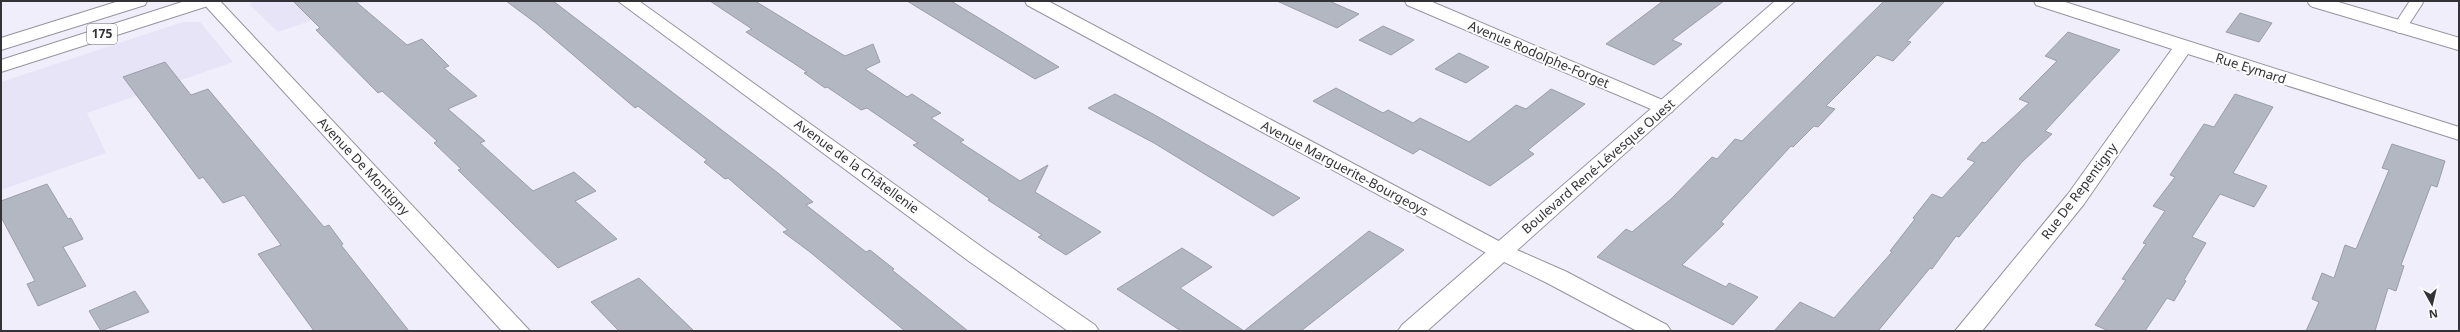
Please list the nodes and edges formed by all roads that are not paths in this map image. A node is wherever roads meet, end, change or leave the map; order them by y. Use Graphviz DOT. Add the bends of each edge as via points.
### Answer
graph roads {
  1 [pos="138,1"];
  2 [pos="204,1"];
  3 [pos="210,1"];
  4 [pos="627,1"];
  5 [pos="1034,1"];
  6 [pos="1414,1"];
  7 [pos="1783,1"];
  8 [pos="2043,1"];
  9 [pos="2314,1"];
  10 [pos="2417,1"];
  11 [pos="2400,27"];
  12 [pos="1,44"];
  13 [pos="2459,44"];
  14 [pos="2184,46"];
  15 [pos="1,66"];
  16 [pos="1665,108"];
  17 [pos="2459,134"];
  18 [pos="1500,251"];
  19 [pos="517,331"];
  20 [pos="1086,331"];
  21 [pos="1411,331"];
  22 [pos="1658,331"];
  23 [pos="1968,331"];
  1 -- 12 [label="street, 175"];
  2 -- 15 [label="street, 175"];
  3 -- 19 [label="street, Avenue De Montigny"];
  4 -- 20 [label="street, Avenue de la Châtellenie" via="978,256"];
  5 -- 18 [label="street, Avenue Marguerite-Bourgeoys"];
  6 -- 16 [label="street, Avenue Rodolphe-Forget"];
  7 -- 16 [label="street, Boulevard René-Lévesque Ouest"];
  8 -- 14 [label="street, Rue Eymard"];
  9 -- 11 [label="lane"];
  10 -- 11 [label="lane"];
  11 -- 13 [label="lane"];
  14 -- 17 [label="street, Rue Eymard"];
  14 -- 23 [label="street, Rue De Repentigny" via="2076,199"];
  16 -- 18 [label="street, Boulevard René-Lévesque Ouest"];
  18 -- 21 [label="street, Boulevard René-Lévesque Ouest"];
  18 -- 22 [label="street, Avenue Marguerite-Bourgeoys" via="1558,278"];
}
